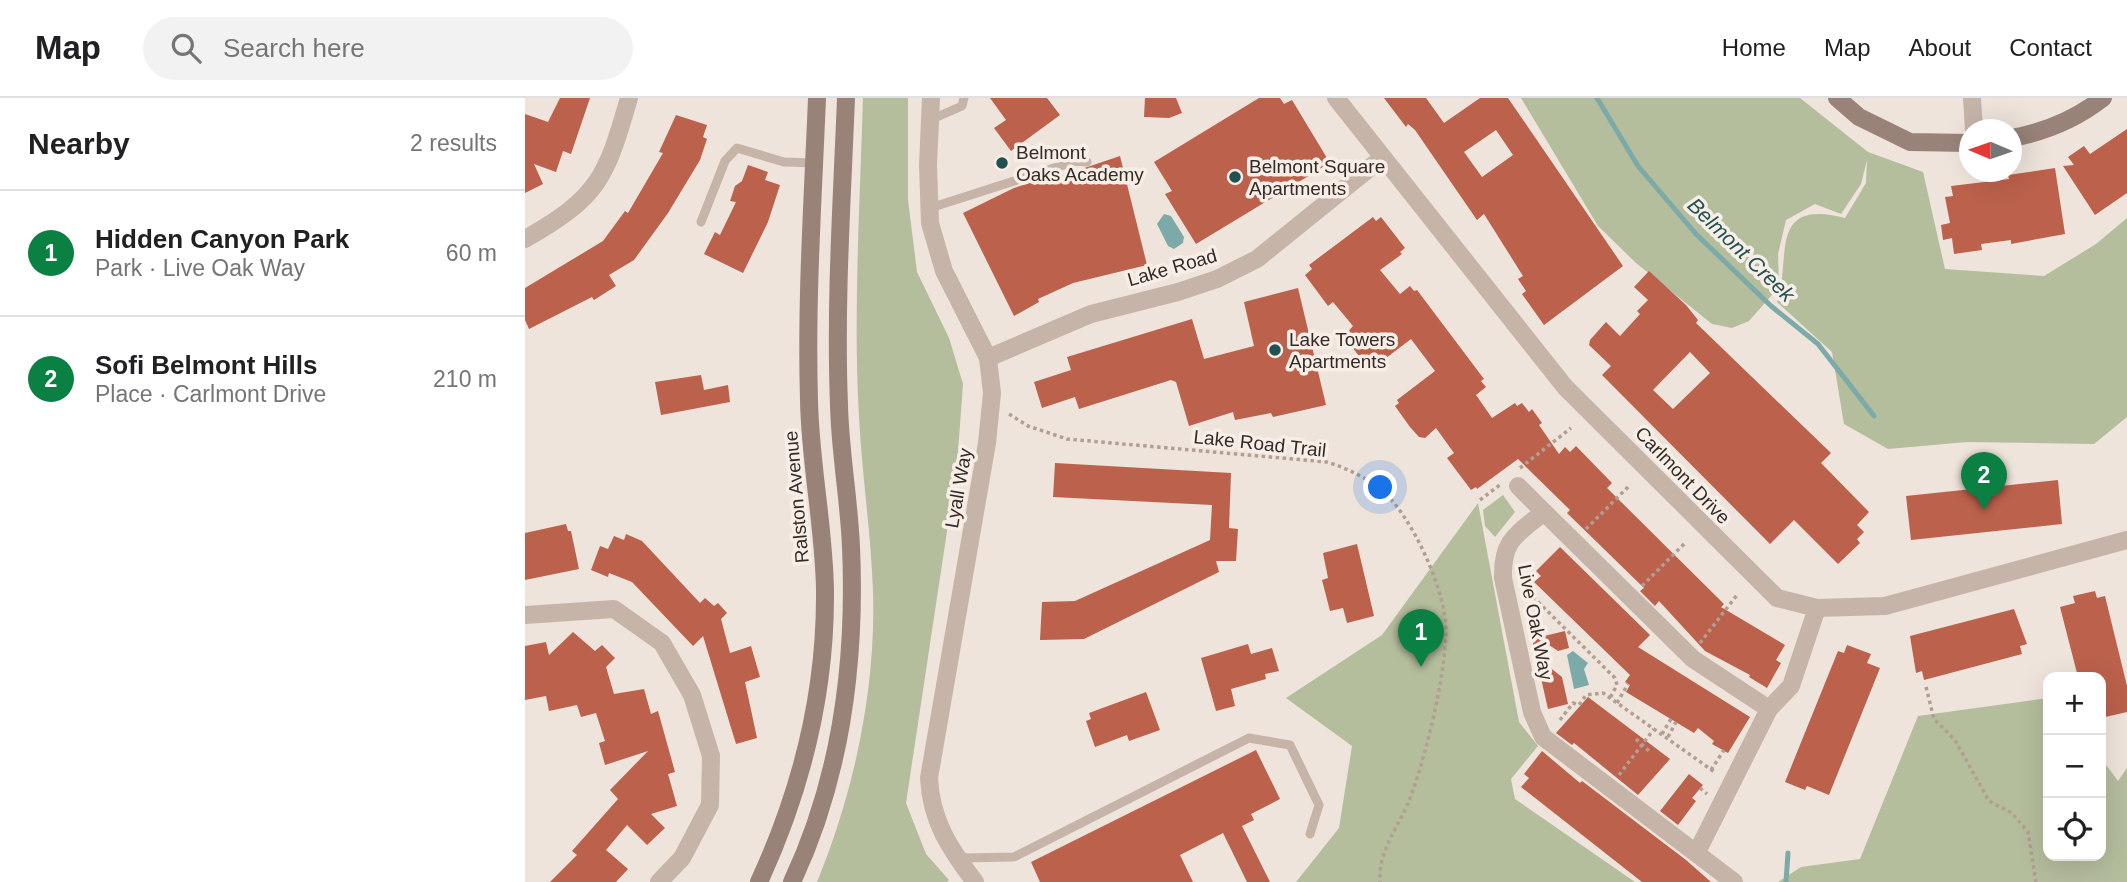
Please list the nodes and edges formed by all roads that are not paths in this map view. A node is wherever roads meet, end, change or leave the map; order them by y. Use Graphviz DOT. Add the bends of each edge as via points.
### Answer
graph roads {
  1 [pos="629,98"];
  2 [pos="817,98"];
  3 [pos="846,98"];
  4 [pos="931,98"];
  5 [pos="964,98"];
  6 [pos="1336,98"];
  7 [pos="1837,98"];
  8 [pos="1972,98"];
  9 [pos="2103,98"];
  10 [pos="1973,119"];
  11 [pos="930,120"];
  12 [pos="2022,136"];
  13 [pos="1959,143"];
  14 [pos="1381,158"];
  15 [pos="1087,162"];
  16 [pos="814,163"];
  17 [pos="930,208"];
  18 [pos="701,222"];
  19 [pos="525,239"];
  20 [pos="988,358"];
  21 [pos="1518,486"];
  22 [pos="1544,512"];
  23 [pos="2127,540"];
  24 [pos="1817,608"];
  25 [pos="525,615"];
  26 [pos="1769,709"];
  27 [pos="1310,834"];
  28 [pos="1697,852"];
  29 [pos="957,859"];
  30 [pos="659,882"];
  31 [pos="759,882"];
  32 [pos="792,882"];
  33 [pos="975,882"];
  34 [pos="1734,882"];
  1 -- 19 [label="street" via="609,163 592,191"];
  2 -- 16 [label="main road, Ralston Avenue"];
  3 -- 32 [label="main road" via="838,357 841,452 851,543 851,637 829,778"];
  4 -- 11 [label="street, Lyall Way"];
  5 -- 11 [label="lane" via="962,106"];
  6 -- 14 [label="street, Carlmont Drive"];
  7 -- 13 [label="main road" via="1859,117 1910,142"];
  8 -- 10 [label="street"];
  9 -- 12 [label="main road" via="2081,115"];
  11 -- 17 [label="street, Lyall Way"];
  14 -- 20 [label="street, Lake Road" via="1257,259 1178,292 1091,314"];
  14 -- 24 [label="street, Carlmont Drive" via="1565,387 1777,598"];
  15 -- 17 [label="lane" via="1076,161"];
  16 -- 18 [label="lane" via="784,162 737,148 725,161"];
  16 -- 31 [label="main road, Ralston Avenue" via="809,402 823,545 823,634 802,766"];
  17 -- 20 [label="street, Lyall Way" via="944,271"];
  20 -- 29 [label="street, Lyall Way" via="992,393 987,443 929,778 935,817"];
  21 -- 22 [label="street"];
  22 -- 26 [label="street" via="1693,659"];
  22 -- 28 [label="street, Live Oak Way" via="1511,539 1502,556 1534,720 1543,737"];
  23 -- 24 [label="street, Carlmont Drive" via="1885,606"];
  24 -- 26 [label="street" via="1791,686"];
  25 -- 30 [label="street" via="614,609 662,643 692,695 712,756 710,805 682,858"];
  26 -- 28 [label="street"];
  27 -- 29 [label="lane" via="1319,805 1290,744 1249,738 1014,858"];
  28 -- 34 [label="street, Live Oak Way"];
  29 -- 33 [label="street, Lyall Way"];
}
